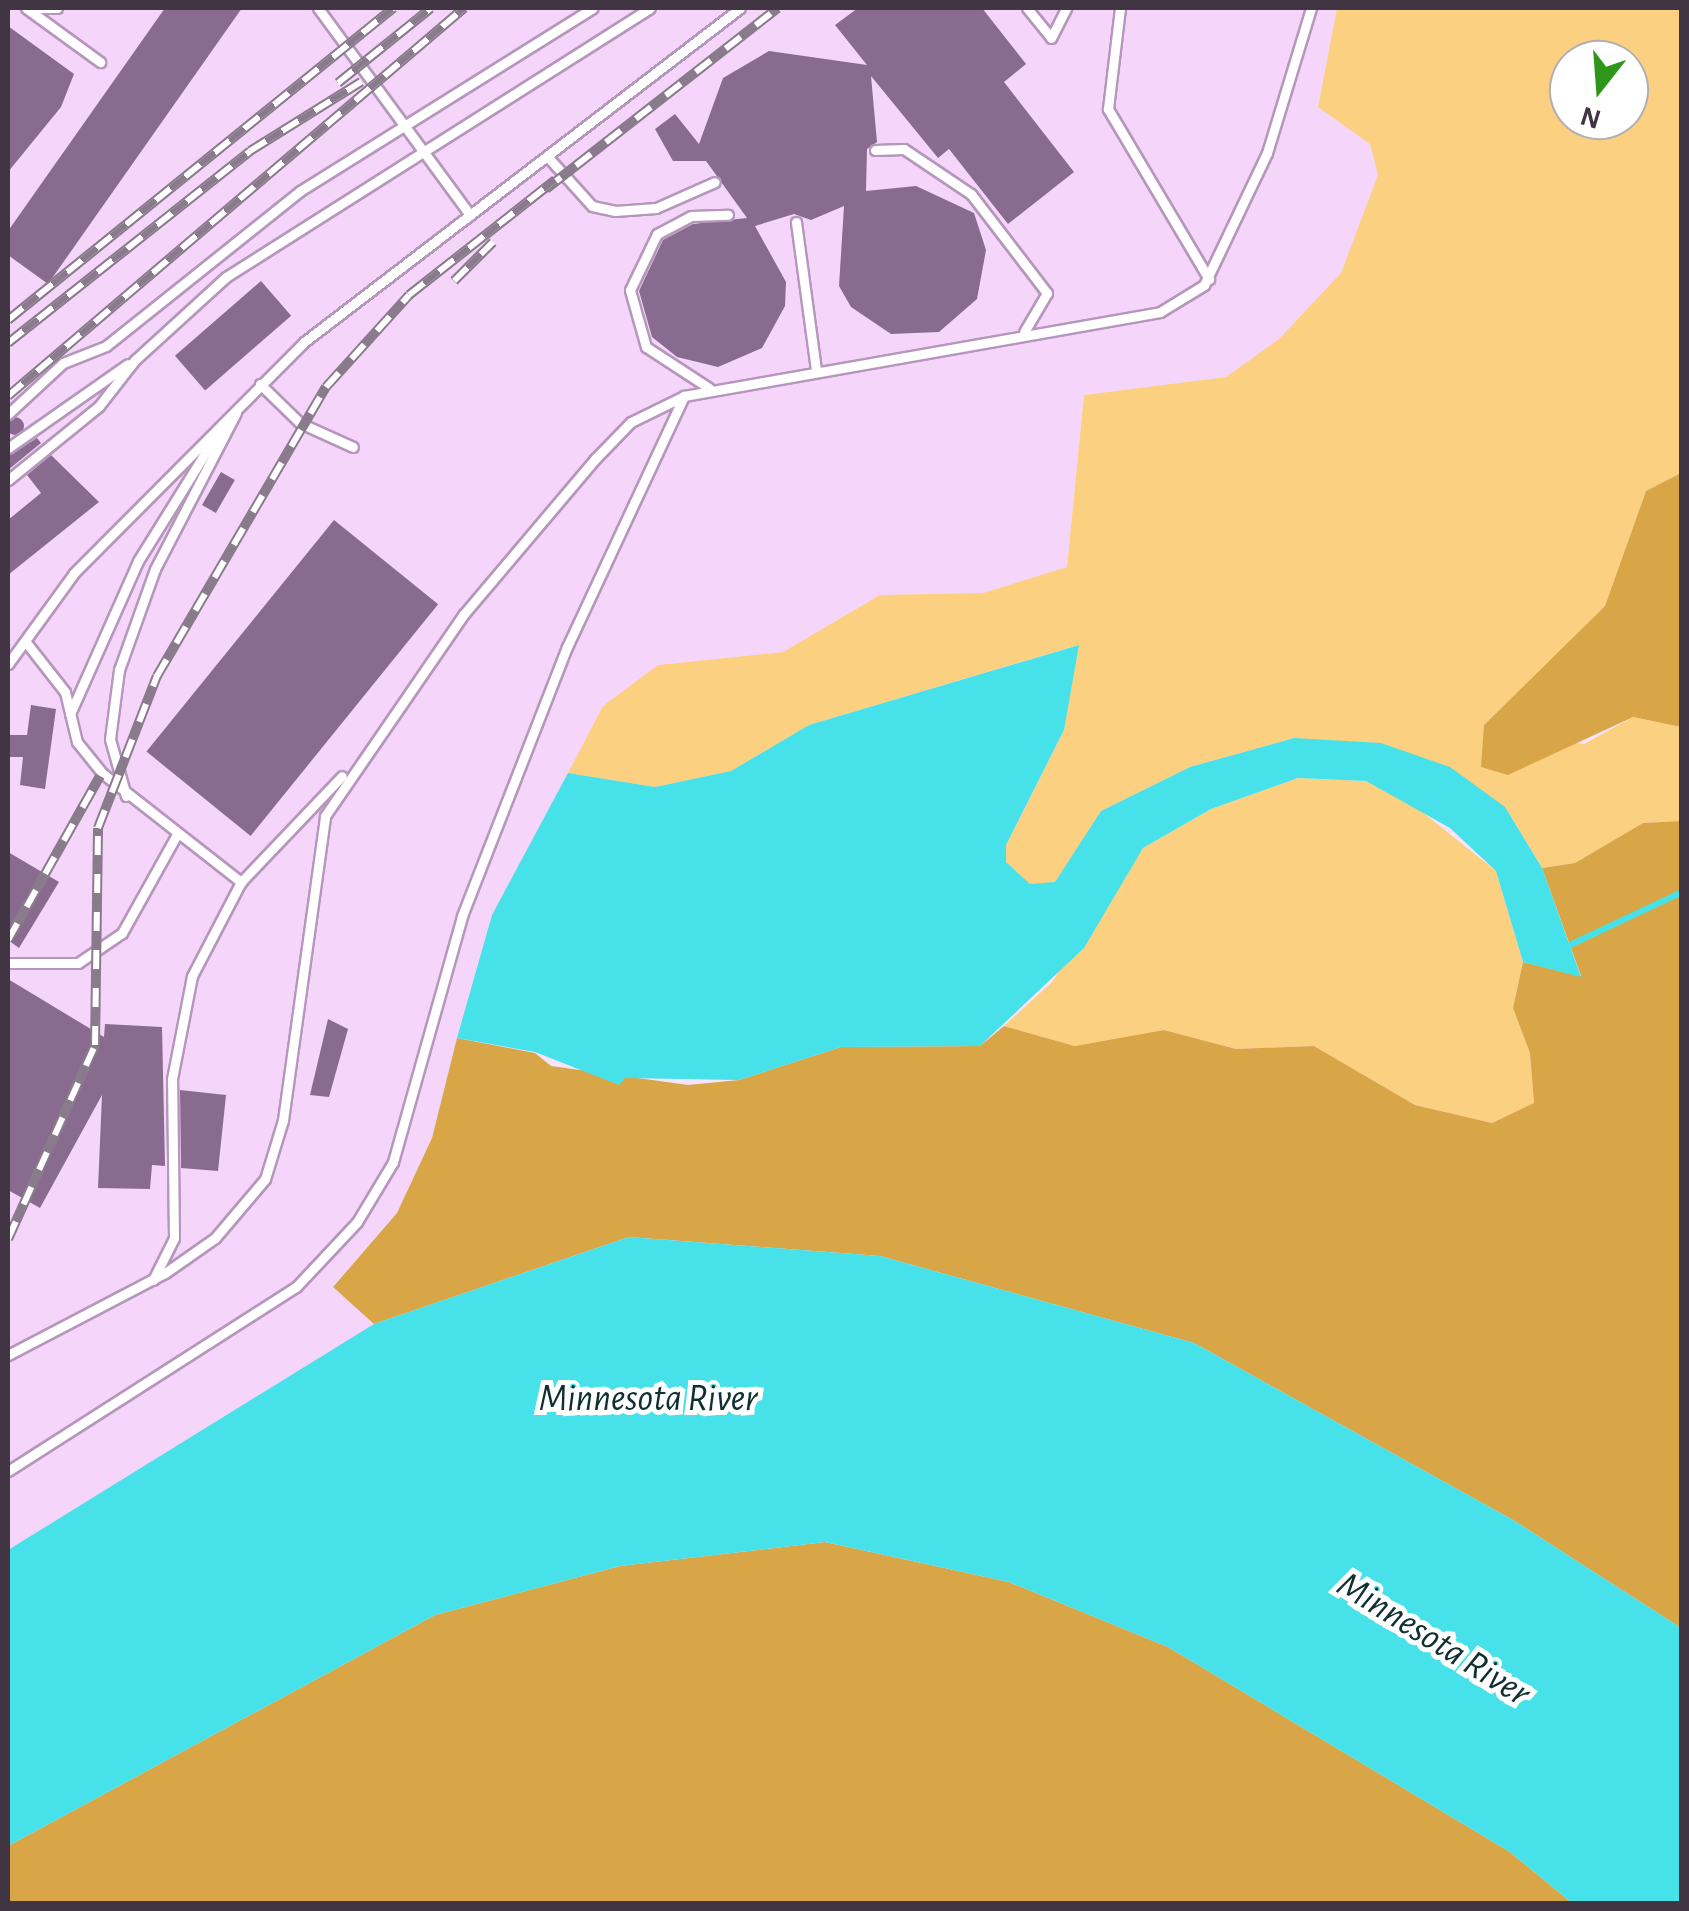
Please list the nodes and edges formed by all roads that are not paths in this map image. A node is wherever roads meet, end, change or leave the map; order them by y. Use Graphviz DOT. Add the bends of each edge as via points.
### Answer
graph roads {
  1 [pos="26,8"];
  2 [pos="40,8"];
  3 [pos="56,8"];
  4 [pos="318,8"];
  5 [pos="593,8"];
  6 [pos="650,8"];
  7 [pos="740,8"];
  8 [pos="1028,8"];
  9 [pos="1066,8"];
  10 [pos="1120,8"];
  11 [pos="1311,8"];
  12 [pos="100,62"];
  13 [pos="405,126"];
  14 [pos="875,150"];
  15 [pos="426,155"];
  16 [pos="546,156"];
  17 [pos="715,182"];
  18 [pos="470,214"];
  19 [pos="728,215"];
  20 [pos="796,222"];
  21 [pos="1209,279"];
  22 [pos="1022,334"];
  23 [pos="135,360"];
  24 [pos="816,369"];
  25 [pos="260,384"];
  26 [pos="711,389"];
  27 [pos="684,396"];
  28 [pos="242,402"];
  29 [pos="8,414"];
  30 [pos="228,416"];
  31 [pos="353,447"];
  32 [pos="8,448"];
  33 [pos="8,480"];
  34 [pos="25,641"];
  35 [pos="8,664"];
  36 [pos="70,714"];
  37 [pos="354,763"];
  38 [pos="126,796"];
  39 [pos="176,836"];
  40 [pos="240,882"];
  41 [pos="8,963"];
  42 [pos="174,1238"];
  43 [pos="215,1238"];
  44 [pos="153,1280"];
  45 [pos="8,1355"];
  46 [pos="8,1471"];
  1 -- 12 [label="lane"];
  2 -- 3 [label="lane"];
  4 -- 13 [label="lane"];
  5 -- 13 [label="lane"];
  6 -- 15 [label="lane"];
  7 -- 16 [label="lane"];
  8 -- 9 [label="lane" via="1050,38"];
  10 -- 21 [label="lane" via="1108,109"];
  11 -- 21 [label="lane" via="1267,153"];
  13 -- 15 [label="lane"];
  13 -- 29 [label="lane" via="215,251 106,346 63,362"];
  14 -- 22 [label="lane" via="904,148 971,194 1047,293"];
  15 -- 18 [label="lane"];
  15 -- 23 [label="lane" via="226,277"];
  16 -- 17 [label="lane" via="592,206 615,211 656,208"];
  16 -- 18 [label="lane"];
  18 -- 25 [label="lane"];
  19 -- 26 [label="lane" via="691,216 657,234 630,290 646,348"];
  20 -- 24 [label="lane"];
  21 -- 22 [label="lane" via="1160,312"];
  22 -- 24 [label="lane"];
  23 -- 32 [label="lane"];
  23 -- 33 [label="lane" via="99,406"];
  24 -- 26 [label="lane"];
  25 -- 28 [label="lane"];
  25 -- 31 [label="lane" via="300,424"];
  26 -- 27 [label="lane"];
  27 -- 37 [label="lane" via="631,422 595,459"];
  27 -- 46 [label="lane" via="566,647 462,916 393,1162 356,1222 296,1287"];
  28 -- 30 [label="lane"];
  28 -- 38 [label="lane" via="155,569 119,670 110,740"];
  30 -- 34 [label="lane" via="74,573"];
  30 -- 36 [label="lane" via="138,561"];
  34 -- 35 [label="lane"];
  34 -- 36 [label="lane" via="65,692"];
  36 -- 38 [label="lane" via="77,742"];
  37 -- 40 [label="lane"];
  37 -- 43 [label="lane" via="325,816 283,1120 265,1178"];
  38 -- 39 [label="lane"];
  39 -- 40 [label="lane"];
  39 -- 41 [label="lane" via="122,933 78,963"];
  40 -- 42 [label="lane" via="183,1011 168,1172"];
  42 -- 43 [label="lane" via="192,1248"];
  42 -- 44 [label="lane"];
  43 -- 44 [label="lane"];
  44 -- 45 [label="lane"];
}
